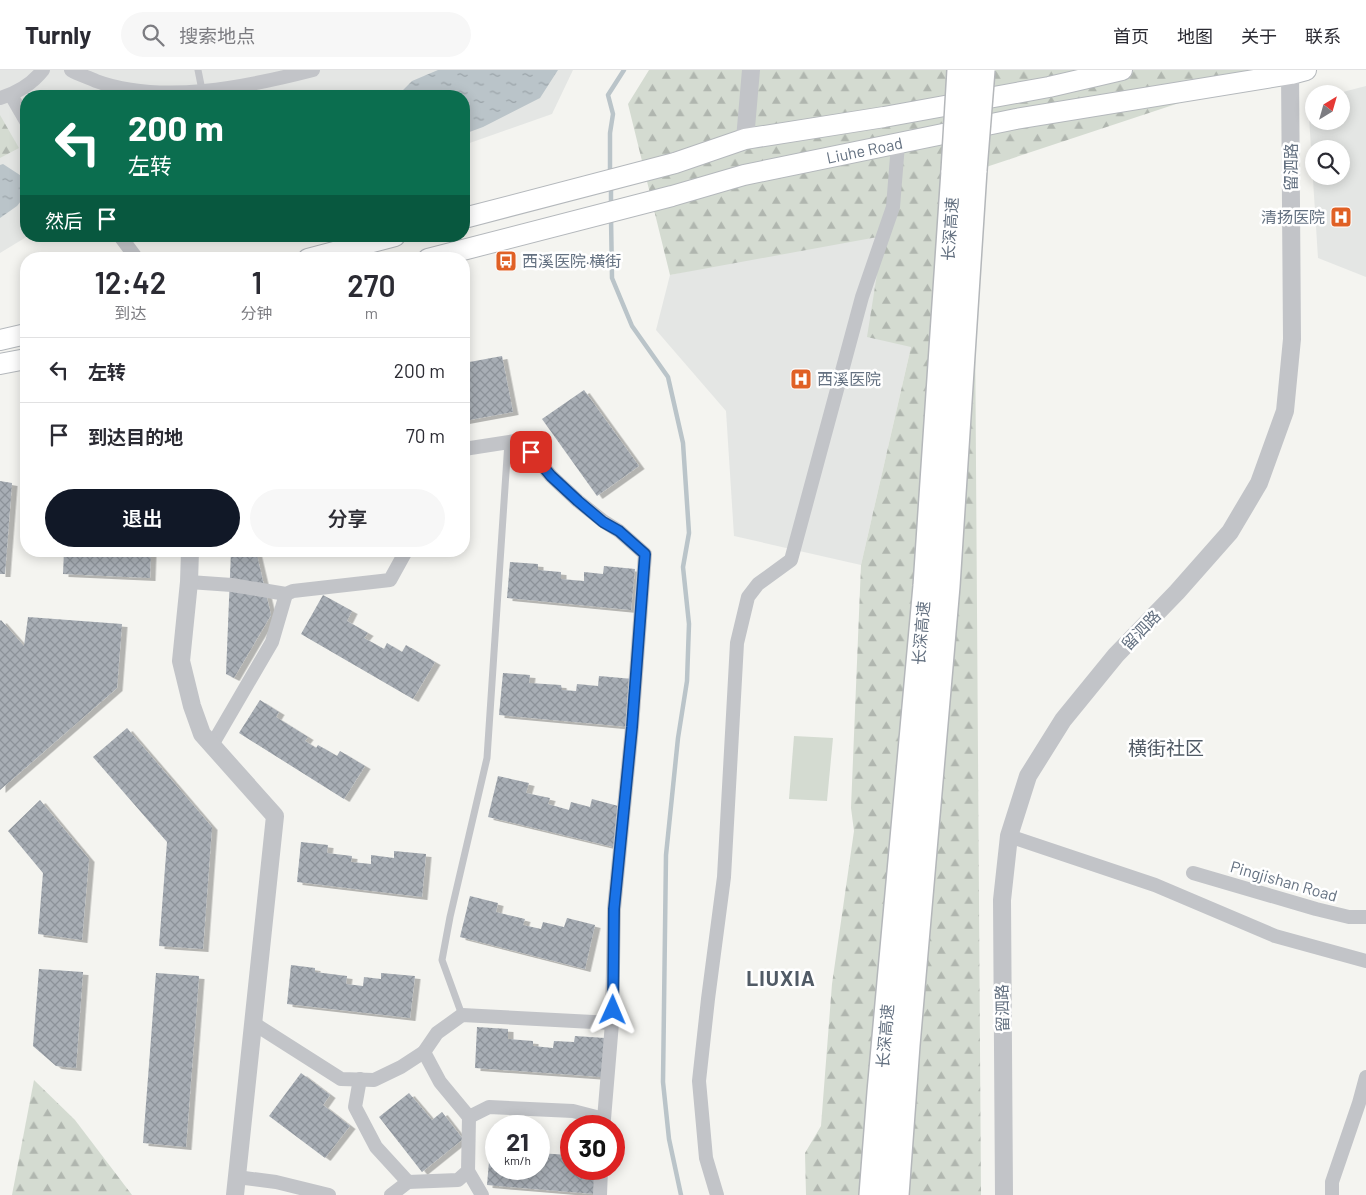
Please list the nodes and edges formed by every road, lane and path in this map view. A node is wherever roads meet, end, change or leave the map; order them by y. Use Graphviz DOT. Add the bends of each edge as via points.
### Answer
graph roads {
  1 [pos="43,70"];
  2 [pos="72,70"];
  3 [pos="198,70"];
  4 [pos="313,70"];
  5 [pos="751,70"];
  6 [pos="960,70"];
  7 [pos="982,70"];
  8 [pos="1122,70"];
  9 [pos="1295,72"];
  10 [pos="135,90"];
  11 [pos="202,90"];
  12 [pos="6,97"];
  13 [pos="20,114"];
  14 [pos="745,139"];
  15 [pos="898,144"];
  16 [pos="964,171"];
  17 [pos="470,216"];
  18 [pos="372,242"];
  19 [pos="334,252"];
  20 [pos="455,252"];
  21 [pos="20,335"];
  22 [pos="0,340"];
  23 [pos="20,360"];
  24 [pos="0,364"];
  25 [pos="508,442"];
  26 [pos="470,448"];
  27 [pos="190,557"];
  28 [pos="403,557"];
  29 [pos="190,582"];
  30 [pos="286,594"];
  31 [pos="212,745"];
  32 [pos="1009,836"];
  33 [pos="1193,873"];
  34 [pos="1366,917"];
  35 [pos="1366,961"];
  36 [pos="462,1015"];
  37 [pos="253,1023"];
  38 [pos="612,1024"];
  39 [pos="424,1052"];
  40 [pos="1366,1076"];
  41 [pos="360,1079"];
  42 [pos="583,1115"];
  43 [pos="605,1115"];
  44 [pos="469,1117"];
  45 [pos="468,1171"];
  46 [pos="237,1177"];
  47 [pos="601,1180"];
  48 [pos="408,1182"];
  49 [pos="235,1195"];
  50 [pos="329,1195"];
  51 [pos="391,1195"];
  52 [pos="482,1195"];
  53 [pos="600,1195"];
  54 [pos="717,1195"];
  55 [pos="872,1195"];
  56 [pos="896,1195"];
  57 [pos="1004,1195"];
  58 [pos="1332,1195"];
  1 -- 12 [label="street" via="27,86"];
  2 -- 10 [label="street" via="115,87"];
  3 -- 11 [label="lane"];
  4 -- 11 [label="street" via="273,80"];
  5 -- 14 [label="street"];
  6 -- 16 [label="highway, 长深高速, bridge"];
  7 -- 16 [label="highway, 长深高速, bridge"];
  8 -- 14 [label="main road, Liuhe Road" via="1049,87"];
  9 -- 15 [label="main road, Liuhe Road" via="1016,119"];
  9 -- 32 [label="street, 留泗路" via="1292,339 1285,411 1259,484 1230,532 1116,655 1063,720 1028,776"];
  12 -- 13 [label="street"];
  14 -- 17 [label="main road, Liuhe Road" via="675,163"];
  15 -- 20 [label="main road, Liuhe Road" via="744,176"];
  15 -- 54 [label="street" via="894,207 862,297 791,560 758,584 748,597 737,643 724,877 699,1081 706,1158"];
  16 -- 55 [label="highway, 长深高速"];
  16 -- 56 [label="highway, 长深高速" via="947,586"];
  18 -- 19 [label="main road"];
  21 -- 22 [label="main road"];
  23 -- 24 [label="main road"];
  25 -- 26 [label="street"];
  25 -- 36 [label="lane" via="487,758 442,960"];
  25 -- 38 [label="street" via="522,440 551,476 645,554 614,909"];
  27 -- 29 [label="street"];
  28 -- 30 [label="street" via="390,580"];
  29 -- 30 [label="street"];
  29 -- 31 [label="street" via="181,661 202,734"];
  30 -- 31 [label="street" via="272,642"];
  31 -- 37 [label="street" via="275,816"];
  32 -- 35 [label="street" via="1155,885 1275,936"];
  32 -- 57 [label="street, 留泗路" via="1002,909"];
  33 -- 34 [label="street, Pingjishan Road" via="1316,910"];
  36 -- 38 [label="street"];
  36 -- 39 [label="street" via="437,1033"];
  37 -- 41 [label="street" via="341,1079"];
  37 -- 46 [label="street"];
  38 -- 43 [label="street"];
  39 -- 41 [label="street" via="374,1080"];
  39 -- 44 [label="street" via="440,1082"];
  40 -- 58 [label="street" via="1332,1182"];
  41 -- 48 [label="street" via="355,1106 376,1147"];
  42 -- 44 [label="street" via="573,1111 489,1107"];
  44 -- 45 [label="street"];
  45 -- 48 [label="street" via="458,1180"];
  45 -- 52 [label="street"];
  46 -- 49 [label="street"];
  46 -- 50 [label="street" via="276,1182"];
  47 -- 53 [label="street"];
  48 -- 51 [label="street"];
}
